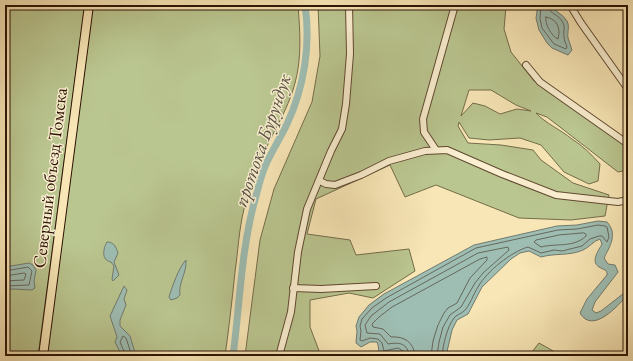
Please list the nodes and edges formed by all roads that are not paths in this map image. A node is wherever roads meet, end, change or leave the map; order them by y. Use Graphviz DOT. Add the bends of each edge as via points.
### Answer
graph roads {
  1 [pos="89,5"];
  2 [pos="349,5"];
  3 [pos="455,5"];
  4 [pos="570,5"];
  5 [pos="526,65"];
  6 [pos="628,89"];
  7 [pos="628,144"];
  8 [pos="436,150"];
  9 [pos="320,181"];
  10 [pos="628,200"];
  11 [pos="376,286"];
  12 [pos="294,288"];
  13 [pos="43,356"];
  14 [pos="280,356"];
  1 -- 13 [label="main road, Северный объезд Томска"];
  2 -- 9 [label="street" via="350,54 342,129"];
  3 -- 8 [label="street" via="423,119 424,132"];
  4 -- 6 [label="street"];
  5 -- 7 [label="street" via="540,82"];
  8 -- 9 [label="street" via="389,161 335,185"];
  8 -- 10 [label="street" via="447,150 556,195 618,202"];
  9 -- 12 [label="street" via="307,209"];
  11 -- 12 [label="street"];
  12 -- 14 [label="street"];
}
